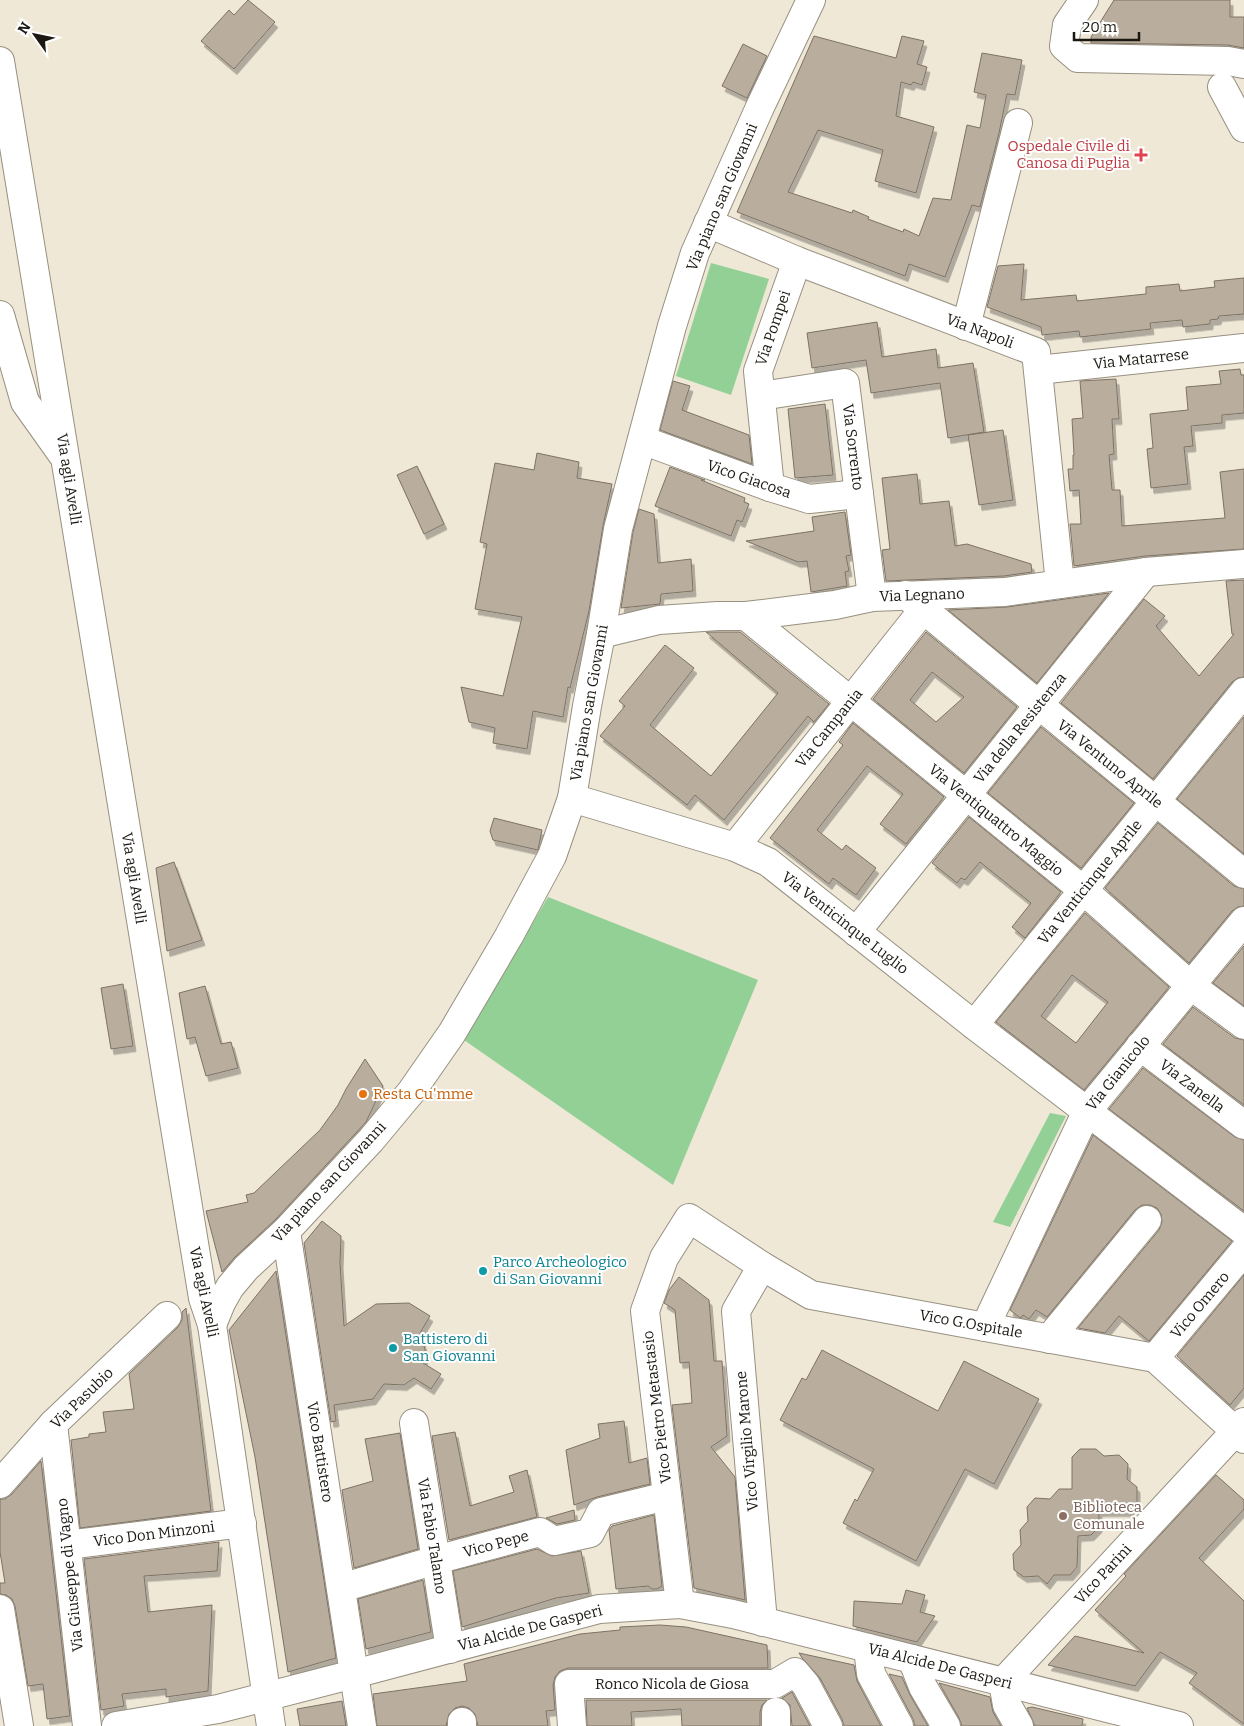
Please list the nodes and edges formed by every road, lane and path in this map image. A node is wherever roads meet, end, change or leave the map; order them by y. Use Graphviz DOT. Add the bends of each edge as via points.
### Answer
graph roads {
  1 [pos="811,0"];
  2 [pos="1084,0"];
  3 [pos="0,61"];
  4 [pos="1244,64"];
  5 [pos="1222,87"];
  6 [pos="1018,123"];
  7 [pos="1244,128"];
  8 [pos="708,223"];
  9 [pos="797,260"];
  10 [pos="0,315"];
  11 [pos="966,326"];
  12 [pos="1244,348"];
  13 [pos="1038,370"];
  14 [pos="761,396"];
  15 [pos="642,440"];
  16 [pos="66,459"];
  17 [pos="770,487"];
  18 [pos="859,494"];
  19 [pos="1244,564"];
  20 [pos="1146,572"];
  21 [pos="1060,584"];
  22 [pos="872,597"];
  23 [pos="915,603"];
  24 [pos="746,616"];
  25 [pos="602,634"];
  26 [pos="1244,692"];
  27 [pos="850,701"];
  28 [pos="1038,706"];
  29 [pos="966,795"];
  30 [pos="572,798"];
  31 [pos="1156,801"];
  32 [pos="735,846"];
  33 [pos="1244,874"];
  34 [pos="1083,890"];
  35 [pos="1244,921"];
  36 [pos="856,932"];
  37 [pos="1190,985"];
  38 [pos="974,1025"];
  39 [pos="1244,1025"];
  40 [pos="1140,1046"];
  41 [pos="1086,1111"];
  42 [pos="1244,1125"];
  43 [pos="689,1218"];
  44 [pos="1147,1220"];
  45 [pos="286,1230"];
  46 [pos="1244,1231"];
  47 [pos="1244,1251"];
  48 [pos="762,1266"];
  49 [pos="167,1316"];
  50 [pos="212,1325"];
  51 [pos="985,1327"];
  52 [pos="1049,1339"];
  53 [pos="1155,1358"];
  54 [pos="414,1423"];
  55 [pos="53,1424"];
  56 [pos="1241,1431"];
  57 [pos="0,1484"];
  58 [pos="667,1496"];
  59 [pos="242,1523"];
  60 [pos="67,1545"];
  61 [pos="436,1560"];
  62 [pos="341,1588"];
  63 [pos="680,1604"];
  64 [pos="0,1609"];
  65 [pos="763,1622"];
  66 [pos="450,1648"];
  67 [pos="868,1648"];
  68 [pos="912,1659"];
  69 [pos="354,1674"];
  70 [pos="1003,1682"];
  71 [pos="267,1696"];
  72 [pos="1090,1715"];
  73 [pos="216,1717"];
  74 [pos="1152,1723"];
  75 [pos="19,1726"];
  76 [pos="87,1726"];
  77 [pos="116,1726"];
  78 [pos="271,1726"];
  79 [pos="362,1726"];
  80 [pos="572,1726"];
  81 [pos="828,1726"];
  82 [pos="899,1726"];
  83 [pos="946,1726"];
  84 [pos="1019,1726"];
  85 [pos="1179,1726"];
  1 -- 8 [label="street, Via piano san Giovanni"];
  2 -- 4 [label="street" via="1067,25 1064,46 1078,58"];
  3 -- 16 [label="street, Via agli Avelli"];
  5 -- 7 [label="street"];
  6 -- 11 [label="street"];
  8 -- 9 [label="street, Via Napoli"];
  8 -- 15 [label="street, Via piano san Giovanni" via="672,326"];
  9 -- 11 [label="street, Via Napoli"];
  9 -- 14 [label="street, Via Pompei" via="758,371"];
  10 -- 16 [label="street" via="25,402"];
  11 -- 13 [label="street, Via Napoli" via="1036,352"];
  12 -- 13 [label="street, Via Matarrese"];
  13 -- 21 [label="street, Via Napoli"];
  14 -- 17 [label="street, Via Pompei"];
  14 -- 18 [label="street, Via Sorrento" via="845,383"];
  15 -- 17 [label="street, Vico Giacosa"];
  15 -- 25 [label="street, Via piano san Giovanni" via="618,529"];
  16 -- 50 [label="street, Via agli Avelli" via="202,1298"];
  17 -- 18 [label="street, Vico Giacosa" via="809,499"];
  18 -- 22 [label="street, Via Sorrento"];
  19 -- 20 [label="street, Via Legnano"];
  20 -- 21 [label="street, Via Legnano"];
  20 -- 28 [label="street, Via della Resistenza"];
  21 -- 23 [label="street, Via Legnano"];
  22 -- 23 [label="street, Via Legnano"];
  22 -- 24 [label="street, Via Legnano"];
  23 -- 27 [label="street, Via Campania"];
  23 -- 28 [label="street, Via Ventuno Aprile"];
  24 -- 25 [label="street, Via Legnano" via="660,620"];
  24 -- 27 [label="street, Via Ventiquattro Maggio"];
  25 -- 30 [label="street, Via piano san Giovanni"];
  26 -- 31 [label="street, Via Venticinque Aprile"];
  27 -- 29 [label="street, Via Ventiquattro Maggio"];
  27 -- 32 [label="street, Via Campania"];
  28 -- 29 [label="street, Via della Resistenza"];
  28 -- 31 [label="street, Via Ventuno Aprile"];
  29 -- 34 [label="street, Via Ventiquattro Maggio"];
  29 -- 36 [label="street, Via della Resistenza"];
  30 -- 32 [label="street, Via Venticinque Luglio"];
  30 -- 45 [label="street, Via piano san Giovanni" via="552,856 452,1033 411,1092 371,1140"];
  31 -- 33 [label="street, Via Ventuno Aprile"];
  31 -- 34 [label="street, Via Venticinque Aprile"];
  32 -- 36 [label="street, Via Venticinque Luglio" via="768,862"];
  34 -- 37 [label="street, Via Ventiquattro Maggio"];
  34 -- 38 [label="street, Via Venticinque Aprile"];
  35 -- 37 [label="street, Via Gianicolo"];
  36 -- 38 [label="street, Via Venticinque Luglio"];
  37 -- 39 [label="street, Via Ventiquattro Maggio"];
  37 -- 40 [label="street, Via Gianicolo"];
  38 -- 41 [label="street, Via Venticinque Luglio"];
  40 -- 41 [label="street, Via Gianicolo"];
  40 -- 42 [label="street, Via Zanella"];
  41 -- 46 [label="street, Via Venticinque Luglio"];
  41 -- 51 [label="street, Via Gianicolo"];
  43 -- 48 [label="street, Vico G.Ospitale"];
  43 -- 58 [label="street, Vico Pietro Metastasio" via="664,1258 645,1310"];
  44 -- 52 [label="street"];
  45 -- 50 [label="street, Via piano san Giovanni" via="230,1287"];
  45 -- 62 [label="street, Vico Battistero"];
  47 -- 53 [label="street, Vico Omero"];
  48 -- 51 [label="street, Vico G.Ospitale" via="811,1295"];
  48 -- 65 [label="street, Vico Virgilio Marone" via="736,1311"];
  49 -- 55 [label="street, Via Pasubio"];
  50 -- 59 [label="street, Via agli Avelli"];
  51 -- 52 [label="street, Vico G.Ospitale"];
  52 -- 53 [label="street, Vico G.Ospitale"];
  53 -- 56 [label="street"];
  54 -- 61 [label="street, Via Fabio Talamo"];
  55 -- 57 [label="street, Via Pasubio"];
  55 -- 60 [label="street, Via Giuseppe di Vagno"];
  56 -- 70 [label="street, Vico Parini"];
  58 -- 61 [label="street, Vico Pepe" via="601,1512 590,1533 554,1541 540,1532"];
  58 -- 63 [label="street, Vico Pietro Metastasio"];
  59 -- 60 [label="street, Vico Don Minzoni"];
  59 -- 71 [label="street, Via agli Avelli"];
  60 -- 76 [label="street, Via Giuseppe di Vagno"];
  61 -- 62 [label="street, Vico Pepe"];
  61 -- 66 [label="street, Via Fabio Talamo"];
  62 -- 69 [label="street, Vico Battistero"];
  63 -- 65 [label="street, Via Alcide De Gasperi"];
  63 -- 66 [label="street, Via Alcide De Gasperi" via="599,1609"];
  64 -- 75 [label="street"];
  65 -- 67 [label="street, Via Alcide De Gasperi"];
  66 -- 69 [label="street, Via Alcide De Gasperi"];
  67 -- 68 [label="street, Via Alcide De Gasperi"];
  67 -- 82 [label="street" via="871,1674"];
  68 -- 70 [label="street, Via Alcide De Gasperi"];
  68 -- 83 [label="street" via="923,1687"];
  69 -- 71 [label="street, Via Alcide De Gasperi"];
  69 -- 79 [label="street, Vico Battistero"];
  70 -- 72 [label="street, Via Alcide De Gasperi"];
  70 -- 84 [label="street" via="1007,1705"];
  71 -- 73 [label="street, Via Alcide De Gasperi"];
  71 -- 78 [label="street, Via agli Avelli"];
  72 -- 74 [label="street, Via Alcide De Gasperi"];
  73 -- 77 [label="street, Via Alcide De Gasperi"];
  74 -- 85 [label="street, Via Alcide De Gasperi"];
  80 -- 81 [label="street, Ronco Nicola de Giosa" via="569,1684 785,1678 806,1685"];
}
